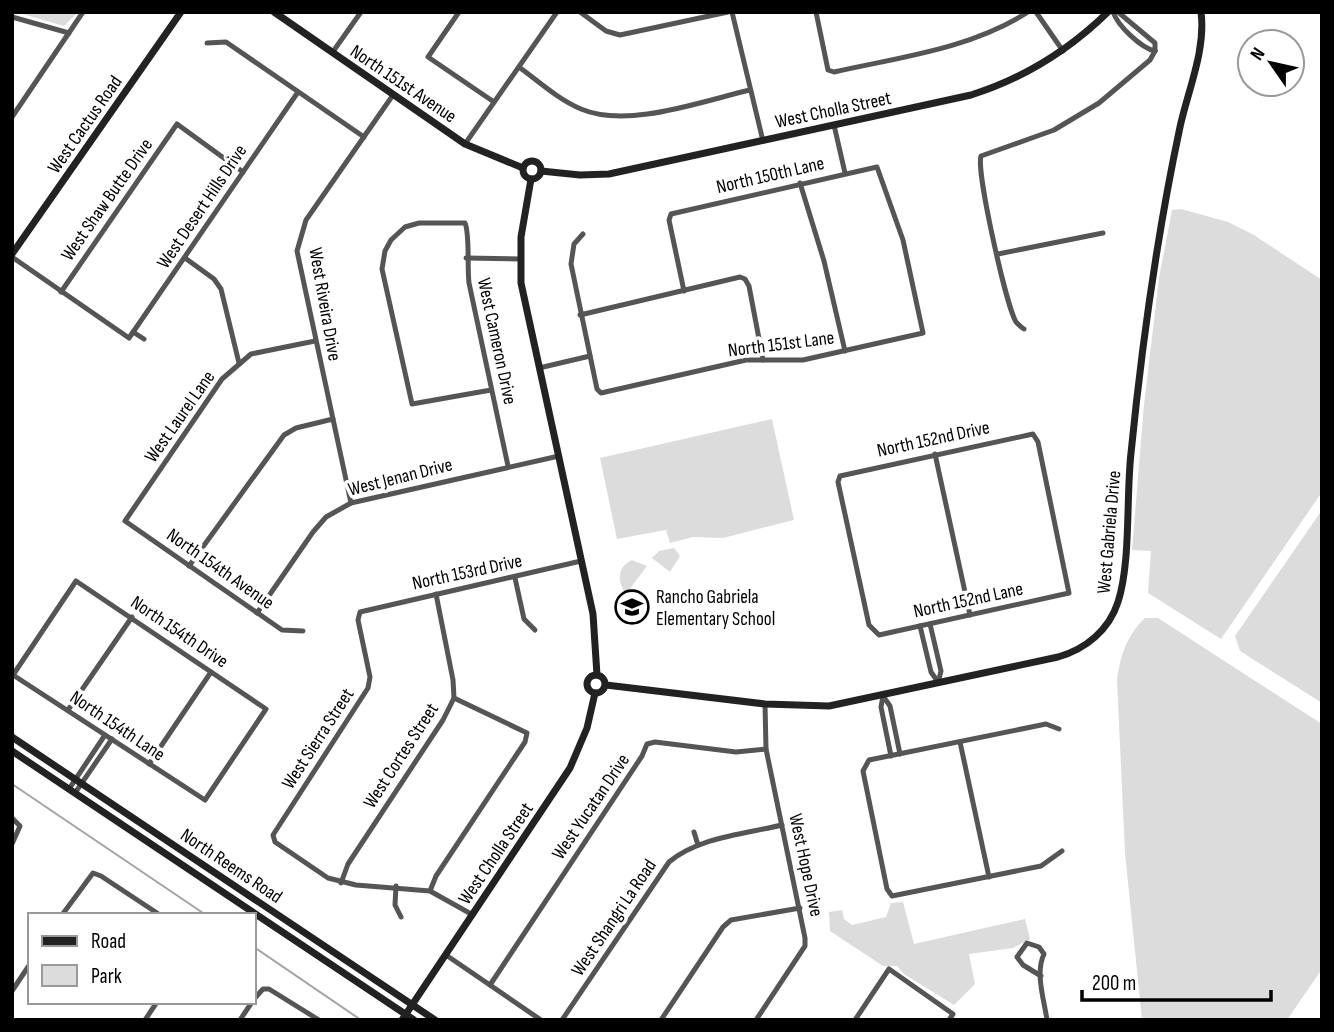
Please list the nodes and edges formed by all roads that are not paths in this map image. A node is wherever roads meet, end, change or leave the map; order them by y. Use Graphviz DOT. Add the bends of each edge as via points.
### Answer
graph roads {
  1 [pos="83,12"];
  2 [pos="181,12"];
  3 [pos="274,12"];
  4 [pos="361,12"];
  5 [pos="459,12"];
  6 [pos="557,12"];
  7 [pos="580,12"];
  8 [pos="730,12"];
  9 [pos="816,12"];
  10 [pos="1028,12"];
  11 [pos="1037,12"];
  12 [pos="1113,12"];
  13 [pos="1201,12"];
  14 [pos="12,17"];
  15 [pos="69,33"];
  16 [pos="206,43"];
  17 [pos="1063,51"];
  18 [pos="332,53"];
  19 [pos="519,67"];
  20 [pos="750,90"];
  21 [pos="298,92"];
  22 [pos="393,94"];
  23 [pos="494,102"];
  24 [pos="12,117"];
  25 [pos="834,125"];
  26 [pos="364,137"];
  27 [pos="763,141"];
  28 [pos="465,144"];
  29 [pos="523,168"];
  30 [pos="541,171"];
  31 [pos="243,172"];
  32 [pos="845,173"];
  33 [pos="531,179"];
  34 [pos="800,183"];
  35 [pos="1103,233"];
  36 [pos="583,234"];
  37 [pos="998,254"];
  38 [pos="12,256"];
  39 [pos="185,258"];
  40 [pos="466,258"];
  41 [pos="520,259"];
  42 [pos="684,291"];
  43 [pos="61,292"];
  44 [pos="580,315"];
  45 [pos="1024,329"];
  46 [pos="923,333"];
  47 [pos="131,335"];
  48 [pos="144,339"];
  49 [pos="315,341"];
  50 [pos="845,351"];
  51 [pos="590,356"];
  52 [pos="763,360"];
  53 [pos="239,363"];
  54 [pos="539,368"];
  55 [pos="491,390"];
  56 [pos="333,419"];
  57 [pos="935,454"];
  58 [pos="559,456"];
  59 [pos="508,466"];
  60 [pos="351,503"];
  61 [pos="125,521"];
  62 [pos="581,561"];
  63 [pos="189,566"];
  64 [pos="515,578"];
  65 [pos="1069,593"];
  66 [pos="436,594"];
  67 [pos="360,612"];
  68 [pos="257,613"];
  69 [pos="970,615"];
  70 [pos="132,617"];
  71 [pos="930,624"];
  72 [pos="920,626"];
  73 [pos="535,630"];
  74 [pos="303,631"];
  75 [pos="874,633"];
  76 [pos="211,672"];
  77 [pos="13,675"];
  78 [pos="597,675"];
  79 [pos="938,683"];
  80 [pos="606,685"];
  81 [pos="595,694"];
  82 [pos="883,696"];
  83 [pos="454,698"];
  84 [pos="765,704"];
  85 [pos="68,710"];
  86 [pos="894,723"];
  87 [pos="885,726"];
  88 [pos="1059,729"];
  89 [pos="105,735"];
  90 [pos="12,737"];
  91 [pos="112,739"];
  92 [pos="960,742"];
  93 [pos="766,749"];
  94 [pos="12,751"];
  95 [pos="900,754"];
  96 [pos="891,756"];
  97 [pos="149,764"];
  98 [pos="79,781"];
  99 [pos="72,791"];
  100 [pos="205,800"];
  101 [pos="12,818"];
  102 [pos="782,825"];
  103 [pos="694,832"];
  104 [pos="12,844"];
  105 [pos="698,845"];
  106 [pos="1062,851"];
  107 [pos="989,877"];
  108 [pos="341,883"];
  109 [pos="396,886"];
  110 [pos="430,891"];
  111 [pos="800,908"];
  112 [pos="63,913"];
  113 [pos="157,913"];
  114 [pos="251,913"];
  115 [pos="473,915"];
  116 [pos="256,916"];
  117 [pos="401,916"];
  118 [pos="446,955"];
  119 [pos="28,967"];
  120 [pos="1041,976"];
  121 [pos="490,985"];
  122 [pos="12,991"];
  123 [pos="256,997"];
  124 [pos="156,1004"];
  125 [pos="251,1004"];
  126 [pos="412,1005"];
  127 [pos="404,1017"];
  128 [pos="951,1017"];
  129 [pos="145,1020"];
  130 [pos="240,1020"];
  131 [pos="319,1020"];
  132 [pos="414,1020"];
  133 [pos="435,1020"];
  134 [pos="541,1020"];
  135 [pos="562,1020"];
  136 [pos="661,1020"];
  137 [pos="756,1020"];
  138 [pos="855,1020"];
  139 [pos="1047,1020"];
  1 -- 15 [label="street"];
  2 -- 38 [label="street, West Cactus Road"];
  3 -- 18 [label="street, North 151st Avenue"];
  4 -- 18 [label="street"];
  5 -- 23 [label="street" via="428,57"];
  6 -- 19 [label="street"];
  7 -- 8 [label="street" via="606,31 620,35"];
  8 -- 20 [label="street"];
  9 -- 10 [label="street" via="828,70 834,72 954,45 1008,25"];
  11 -- 17 [label="street"];
  12 -- 17 [label="street, West Cholla Street"];
  12 -- 37 [label="street" via="1128,32 1155,51 1150,60 1099,103 1054,130 981,156"];
  13 -- 79 [label="street, West Gabriela Drive" via="1200,48 1163,211 1145,322 1123,577 1116,608 1097,635 1068,654"];
  14 -- 15 [label="street"];
  15 -- 24 [label="street"];
  16 -- 21 [label="street" via="226,42"];
  17 -- 25 [label="street, West Cholla Street" via="1003,85"];
  18 -- 22 [label="street, North 151st Avenue"];
  19 -- 20 [label="street" via="579,108 613,117"];
  19 -- 23 [label="street"];
  20 -- 27 [label="street"];
  21 -- 26 [label="street"];
  21 -- 31 [label="street, West Desert Hills Drive"];
  22 -- 26 [label="street, West Riveira Drive"];
  22 -- 28 [label="street, North 151st Avenue"];
  23 -- 28 [label="street"];
  25 -- 27 [label="street, West Cholla Street"];
  25 -- 32 [label="street"];
  26 -- 49 [label="street, West Riveira Drive" via="306,220 299,238 297,251"];
  27 -- 30 [label="street, West Cholla Street" via="609,174"];
  28 -- 29 [label="street, North 151st Avenue"];
  29 -- 30 [label="street" via="532,161"];
  29 -- 33 [label="street"];
  30 -- 33 [label="street"];
  31 -- 39 [label="street, West Desert Hills Drive"];
  31 -- 43 [label="street, West Shaw Butte Drive" via="177,124"];
  32 -- 34 [label="street, North 150th Lane"];
  32 -- 46 [label="street, North 150th Lane" via="877,167 903,240"];
  33 -- 41 [label="street"];
  34 -- 42 [label="street, North 150th Lane" via="671,214"];
  34 -- 50 [label="street"];
  35 -- 37 [label="street"];
  36 -- 44 [label="street" via="574,244 571,264"];
  37 -- 45 [label="street" via="1016,322"];
  38 -- 43 [label="street"];
  39 -- 47 [label="street, West Desert Hills Drive"];
  39 -- 53 [label="street" via="221,289"];
  40 -- 41 [label="street"];
  40 -- 55 [label="street, West Cameron Drive"];
  40 -- 55 [label="street, West Cameron Drive" via="465,223 419,223 405,227 390,240 382,269 412,404"];
  41 -- 54 [label="street"];
  42 -- 44 [label="street"];
  42 -- 52 [label="street" via="745,279"];
  43 -- 47 [label="street"];
  44 -- 51 [label="street"];
  46 -- 50 [label="street, North 151st Lane"];
  47 -- 48 [label="street"];
  49 -- 53 [label="street, West Laurel Lane" via="251,354"];
  49 -- 56 [label="street, West Riveira Drive"];
  50 -- 52 [label="street, North 151st Lane" via="803,360"];
  51 -- 52 [label="street, North 151st Lane" via="601,393"];
  51 -- 54 [label="street"];
  53 -- 61 [label="street, West Laurel Lane" via="222,379"];
  54 -- 58 [label="street"];
  55 -- 59 [label="street, West Cameron Drive"];
  56 -- 60 [label="street, West Riveira Drive"];
  56 -- 63 [label="street" via="284,435"];
  57 -- 65 [label="street, North 152nd Drive" via="1033,434"];
  57 -- 69 [label="street"];
  57 -- 75 [label="street, North 152nd Drive" via="840,476"];
  58 -- 59 [label="street, West Jenan Drive"];
  58 -- 62 [label="street"];
  59 -- 60 [label="street, West Jenan Drive"];
  60 -- 68 [label="street, West Jenan Drive" via="326,517 313,532"];
  61 -- 63 [label="street, North 154th Avenue"];
  62 -- 64 [label="street, North 153rd Drive"];
  62 -- 78 [label="street" via="595,624"];
  63 -- 68 [label="street, North 154th Avenue"];
  64 -- 66 [label="street, North 153rd Drive"];
  64 -- 73 [label="street" via="524,619"];
  65 -- 69 [label="street, North 152nd Lane"];
  66 -- 67 [label="street, North 153rd Drive"];
  66 -- 83 [label="street, West Cortes Street"];
  67 -- 108 [label="street, West Sierra Street" via="368,688 273,835 275,842"];
  68 -- 74 [label="street, North 154th Avenue" via="282,630"];
  69 -- 71 [label="street, North 152nd Lane"];
  70 -- 76 [label="street, North 154th Drive"];
  70 -- 77 [label="street, North 154th Drive" via="76,580"];
  70 -- 85 [label="street"];
  71 -- 72 [label="street, North 152nd Lane"];
  71 -- 79 [label="street" via="941,671"];
  72 -- 75 [label="street, North 152nd Lane"];
  72 -- 79 [label="street"];
  76 -- 97 [label="street"];
  76 -- 100 [label="street, North 154th Drive" via="266,709"];
  77 -- 85 [label="street, North 154th Lane"];
  78 -- 80 [label="street"];
  78 -- 81 [label="street" via="587,682"];
  79 -- 82 [label="street, West Gabriela Drive"];
  80 -- 81 [label="street"];
  80 -- 84 [label="street, West Gabriela Drive"];
  81 -- 115 [label="street, West Cholla Street" via="570,768"];
  82 -- 84 [label="street, West Gabriela Drive" via="829,706"];
  82 -- 86 [label="street"];
  82 -- 87 [label="street"];
  83 -- 108 [label="street, West Cortes Street" via="348,863"];
  83 -- 110 [label="street" via="527,733"];
  84 -- 93 [label="street, West Hope Drive"];
  85 -- 89 [label="street, North 154th Lane"];
  86 -- 87 [label="street"];
  86 -- 95 [label="street"];
  87 -- 96 [label="street"];
  88 -- 92 [label="street" via="1046,724"];
  89 -- 91 [label="street, North 154th Lane"];
  89 -- 98 [label="street"];
  90 -- 98 [label="street, North Reems Road"];
  91 -- 97 [label="street, North 154th Lane"];
  91 -- 98 [label="street"];
  92 -- 95 [label="street"];
  92 -- 107 [label="street"];
  93 -- 102 [label="street, West Hope Drive"];
  93 -- 121 [label="street, West Yucatan Drive" via="745,753 647,744"];
  94 -- 99 [label="street, North Reems Road"];
  95 -- 96 [label="street"];
  96 -- 107 [label="street" via="864,765 892,896"];
  97 -- 100 [label="street, North 154th Lane"];
  98 -- 99 [label="street"];
  98 -- 126 [label="street, North Reems Road"];
  99 -- 114 [label="street, North Reems Road"];
  101 -- 104 [label="street" via="20,826"];
  102 -- 105 [label="street, West Shangri La Road"];
  102 -- 111 [label="street, West Hope Drive"];
  103 -- 105 [label="street"];
  105 -- 135 [label="street, West Shangri La Road" via="669,862"];
  106 -- 107 [label="street" via="1041,866"];
  108 -- 109 [label="street"];
  109 -- 110 [label="street"];
  109 -- 117 [label="street" via="395,905"];
  110 -- 115 [label="street"];
  111 -- 136 [label="street" via="732,920 723,927"];
  111 -- 137 [label="street, West Hope Drive" via="805,946"];
  112 -- 113 [label="street" via="93,873"];
  115 -- 118 [label="street, West Cholla Street"];
  116 -- 127 [label="street, North Reems Road"];
  118 -- 121 [label="street"];
  118 -- 126 [label="street, West Cholla Street"];
  119 -- 122 [label="street"];
  120 -- 120 [label="street" via="1039,964 1044,954 1040,947 1027,943 1017,957"];
  120 -- 139 [label="street"];
  121 -- 134 [label="street"];
  123 -- 131 [label="street" via="269,989"];
  124 -- 129 [label="street"];
  125 -- 130 [label="street"];
  126 -- 127 [label="street, West Cholla Street"];
  126 -- 133 [label="street, North Reems Road"];
  127 -- 132 [label="street, North Reems Road"];
  128 -- 138 [label="street" via="889,969"];
}
